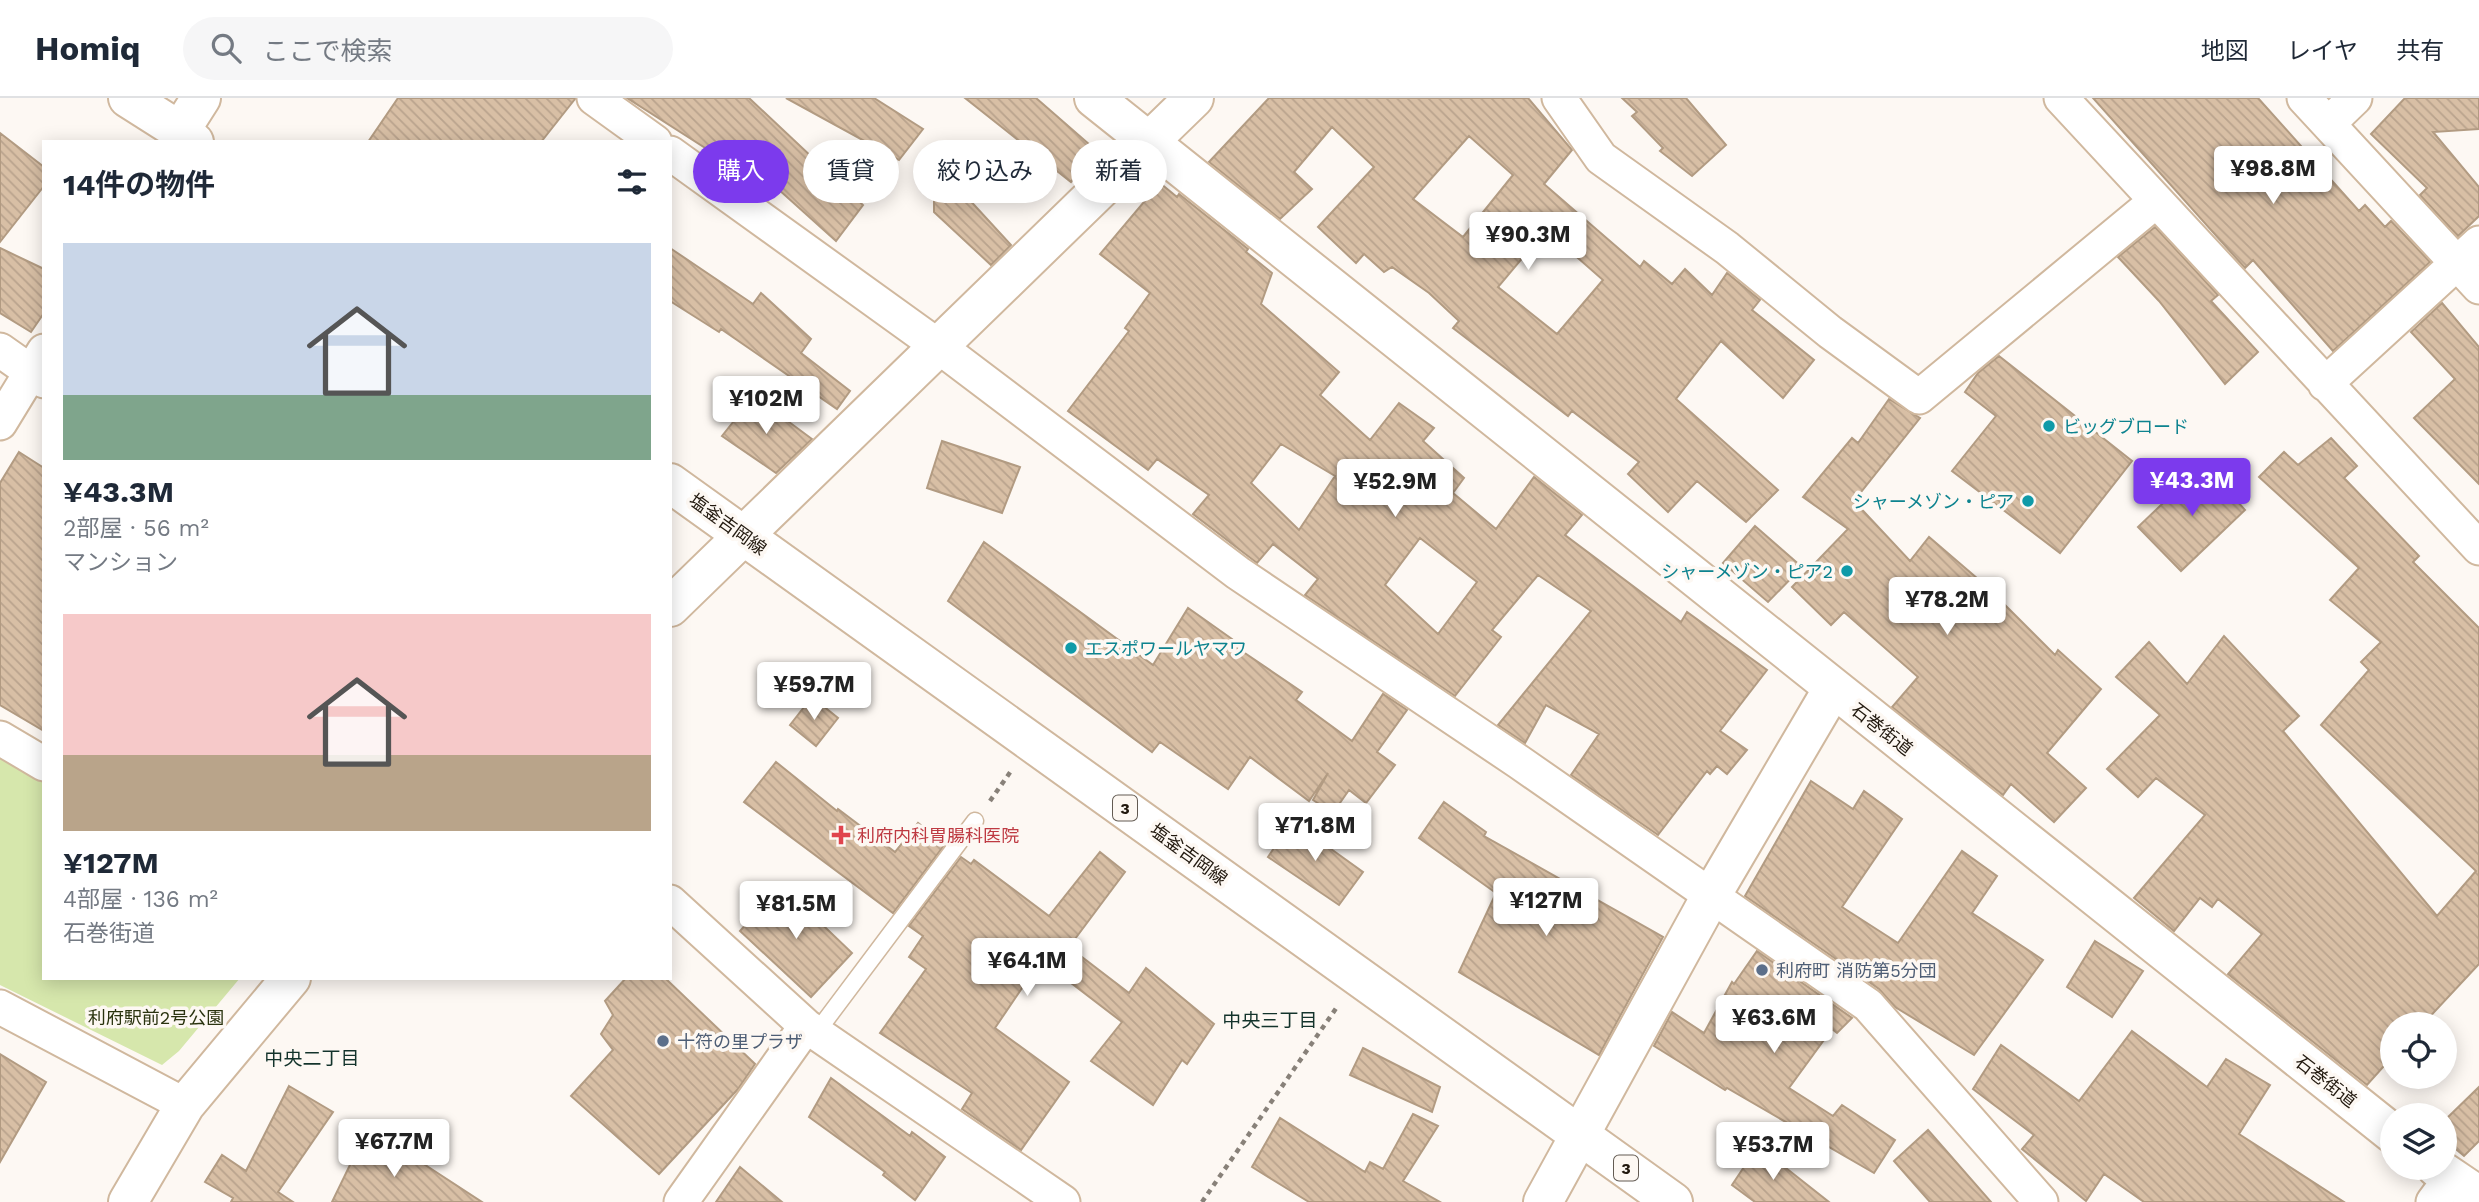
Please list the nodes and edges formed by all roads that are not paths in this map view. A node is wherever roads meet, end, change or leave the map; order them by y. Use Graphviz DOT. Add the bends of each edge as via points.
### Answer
graph roads {
  1 [pos="128,98"];
  2 [pos="201,98"];
  3 [pos="594,98"];
  4 [pos="1094,98"];
  5 [pos="1194,98"];
  6 [pos="1559,98"];
  7 [pos="2062,98"];
  8 [pos="2304,98"];
  9 [pos="2355,98"];
  10 [pos="2328,124"];
  11 [pos="183,138"];
  12 [pos="652,140"];
  13 [pos="1146,140"];
  14 [pos="1151,140"];
  15 [pos="672,154"];
  16 [pos="1167,156"];
  17 [pos="2156,201"];
  18 [pos="1086,203"];
  19 [pos="2468,253"];
  20 [pos="2479,287"];
  21 [pos="938,346"];
  22 [pos="0,350"];
  23 [pos="40,368"];
  24 [pos="2325,384"];
  25 [pos="0,423"];
  26 [pos="672,484"];
  27 [pos="743,535"];
  28 [pos="2479,548"];
  29 [pos="672,605"];
  30 [pos="1832,690"];
  31 [pos="0,738"];
  32 [pos="42,763"];
  33 [pos="975,821"];
  34 [pos="1711,896"];
  35 [pos="672,904"];
  36 [pos="289,980"];
  37 [pos="0,1007"];
  38 [pos="811,1030"];
  39 [pos="184,1105"];
  40 [pos="2380,1124"];
  41 [pos="1580,1134"];
  42 [pos="128,1202"];
  43 [pos="681,1202"];
  44 [pos="1063,1202"];
  45 [pos="1543,1202"];
  46 [pos="1673,1202"];
  47 [pos="2040,1202"];
  1 -- 11 [label="street"];
  2 -- 11 [label="street"];
  3 -- 12 [label="street"];
  4 -- 13 [label="street"];
  5 -- 14 [label="street"];
  6 -- 17 [label="street" via="1601,158 1727,248 1919,397"];
  7 -- 17 [label="street"];
  8 -- 10 [label="street"];
  9 -- 10 [label="street"];
  10 -- 19 [label="street"];
  15 -- 21 [label="street"];
  16 -- 30 [label="street"];
  17 -- 24 [label="street"];
  18 -- 21 [label="street"];
  19 -- 20 [label="street"];
  19 -- 24 [label="street"];
  21 -- 27 [label="street"];
  21 -- 34 [label="street" via="1238,573"];
  22 -- 23 [label="street"];
  23 -- 25 [label="street"];
  24 -- 28 [label="street"];
  26 -- 27 [label="street, 塩釜吉岡線 / 3"];
  27 -- 29 [label="street"];
  27 -- 41 [label="street, 塩釜吉岡線 / 3"];
  30 -- 34 [label="street, 石巻街道"];
  30 -- 40 [label="street, 石巻街道"];
  31 -- 32 [label="street"];
  33 -- 38 [label="lane"];
  34 -- 41 [label="street, 石巻街道"];
  34 -- 47 [label="street" via="1868,1005"];
  35 -- 38 [label="street"];
  36 -- 39 [label="street"];
  37 -- 39 [label="street"];
  38 -- 43 [label="street"];
  38 -- 44 [label="street"];
  39 -- 42 [label="street"];
  41 -- 45 [label="street, 石巻街道"];
  41 -- 46 [label="street, 塩釜吉岡線 / 3"];
}
